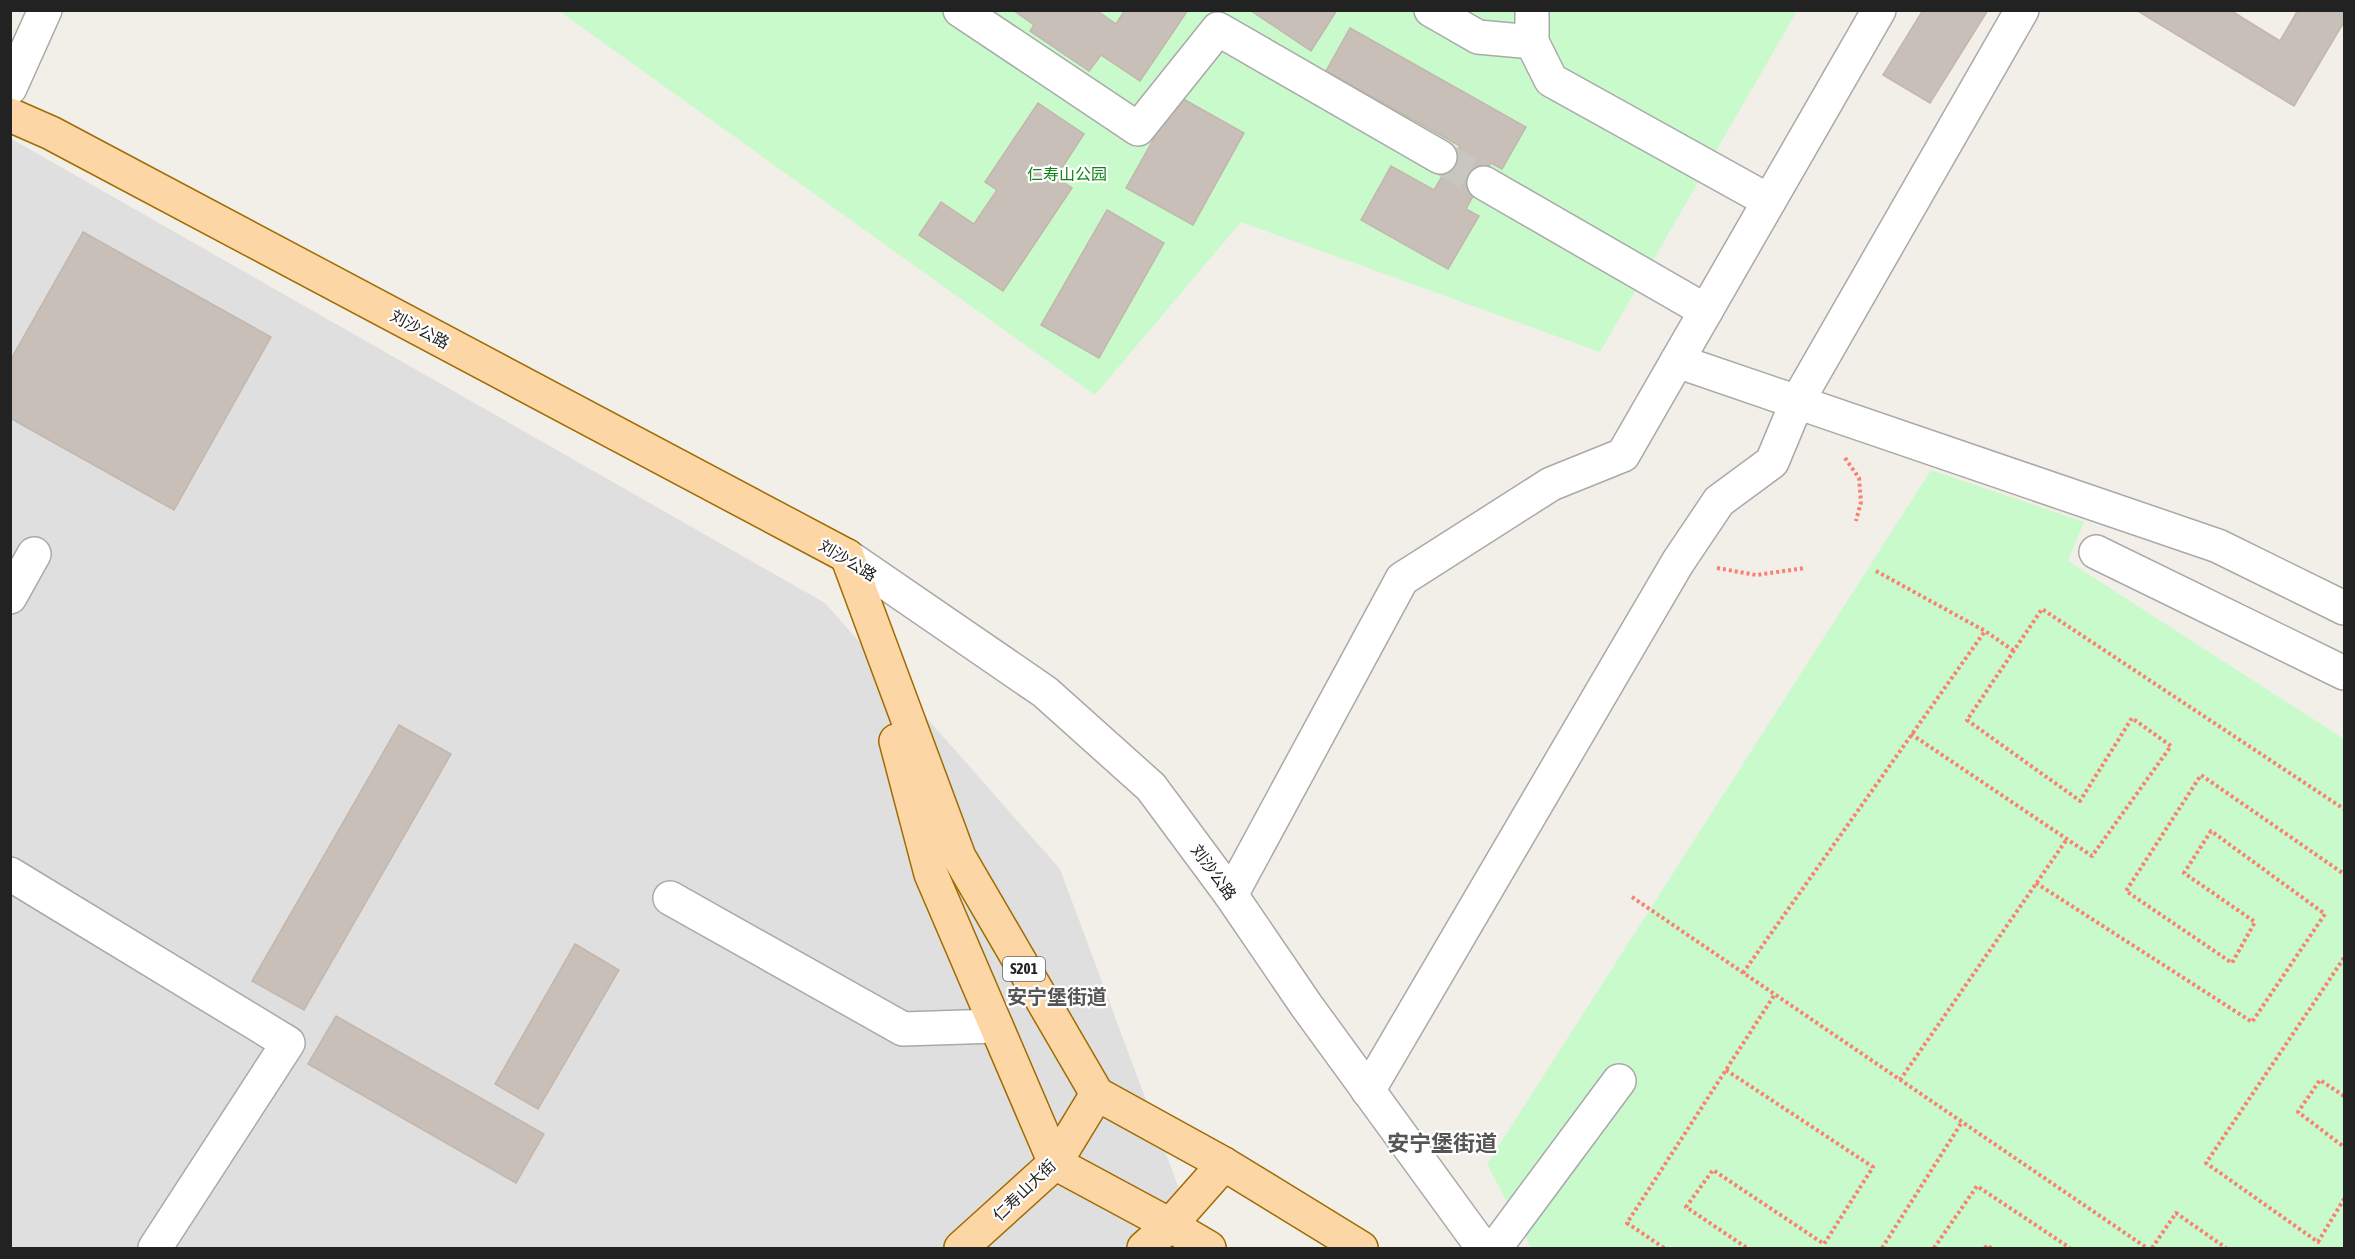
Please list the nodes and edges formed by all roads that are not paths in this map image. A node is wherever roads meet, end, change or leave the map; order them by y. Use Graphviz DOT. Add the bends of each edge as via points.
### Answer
graph roads {
  1 [pos="45,10"];
  2 [pos="960,10"];
  3 [pos="1431,10"];
  4 [pos="1879,10"];
  5 [pos="2022,10"];
  6 [pos="1532,26"];
  7 [pos="10,88"];
  8 [pos="10,115"];
  9 [pos="1440,157"];
  10 [pos="1485,183"];
  11 [pos="1769,201"];
  12 [pos="1706,311"];
  13 [pos="1677,361"];
  14 [pos="1797,402"];
  15 [pos="2096,552"];
  16 [pos="34,554"];
  17 [pos="847,556"];
  18 [pos="10,597"];
  19 [pos="2344,608"];
  20 [pos="2344,674"];
  21 [pos="10,874"];
  22 [pos="1231,895"];
  23 [pos="670,898"];
  24 [pos="996,1026"];
  25 [pos="1619,1081"];
  26 [pos="1368,1091"];
  27 [pos="1097,1094"];
  28 [pos="1055,1163"];
  29 [pos="1224,1164"];
  30 [pos="1170,1224"];
  31 [pos="155,1248"];
  32 [pos="962,1248"];
  33 [pos="1144,1248"];
  34 [pos="1209,1248"];
  35 [pos="1361,1248"];
  36 [pos="1483,1248"];
  37 [pos="1495,1248"];
  1 -- 7 [label="street"];
  2 -- 9 [label="street" via="1138,129 1218,29"];
  3 -- 6 [label="street" via="1478,38"];
  4 -- 11 [label="street"];
  5 -- 14 [label="street"];
  6 -- 11 [label="street" via="1551,80"];
  8 -- 17 [label="main road, 刘沙公路" via="51,133"];
  10 -- 12 [label="street"];
  11 -- 12 [label="street"];
  12 -- 13 [label="street"];
  13 -- 14 [label="street"];
  13 -- 22 [label="street" via="1623,455 1551,484 1402,579"];
  14 -- 19 [label="street" via="2218,546"];
  14 -- 26 [label="street" via="1772,462 1719,501 1678,562"];
  15 -- 20 [label="street"];
  16 -- 18 [label="street"];
  17 -- 22 [label="street, 刘沙公路" via="1054,700 1151,787"];
  17 -- 24 [label="main road, S201" via="932,874"];
  17 -- 27 [label="main road, S201" via="959,857"];
  21 -- 31 [label="street" via="288,1043"];
  22 -- 26 [label="street, 刘沙公路"];
  23 -- 24 [label="street" via="903,1029"];
  24 -- 28 [label="main road, S201"];
  25 -- 37 [label="street"];
  26 -- 36 [label="street, 刘沙公路"];
  27 -- 28 [label="main road, 仁寿山大街"];
  27 -- 29 [label="main road"];
  28 -- 30 [label="main road"];
  28 -- 32 [label="main road, 仁寿山大街"];
  29 -- 30 [label="main road"];
  29 -- 35 [label="main road"];
  30 -- 33 [label="main road"];
  30 -- 34 [label="main road"];
}
